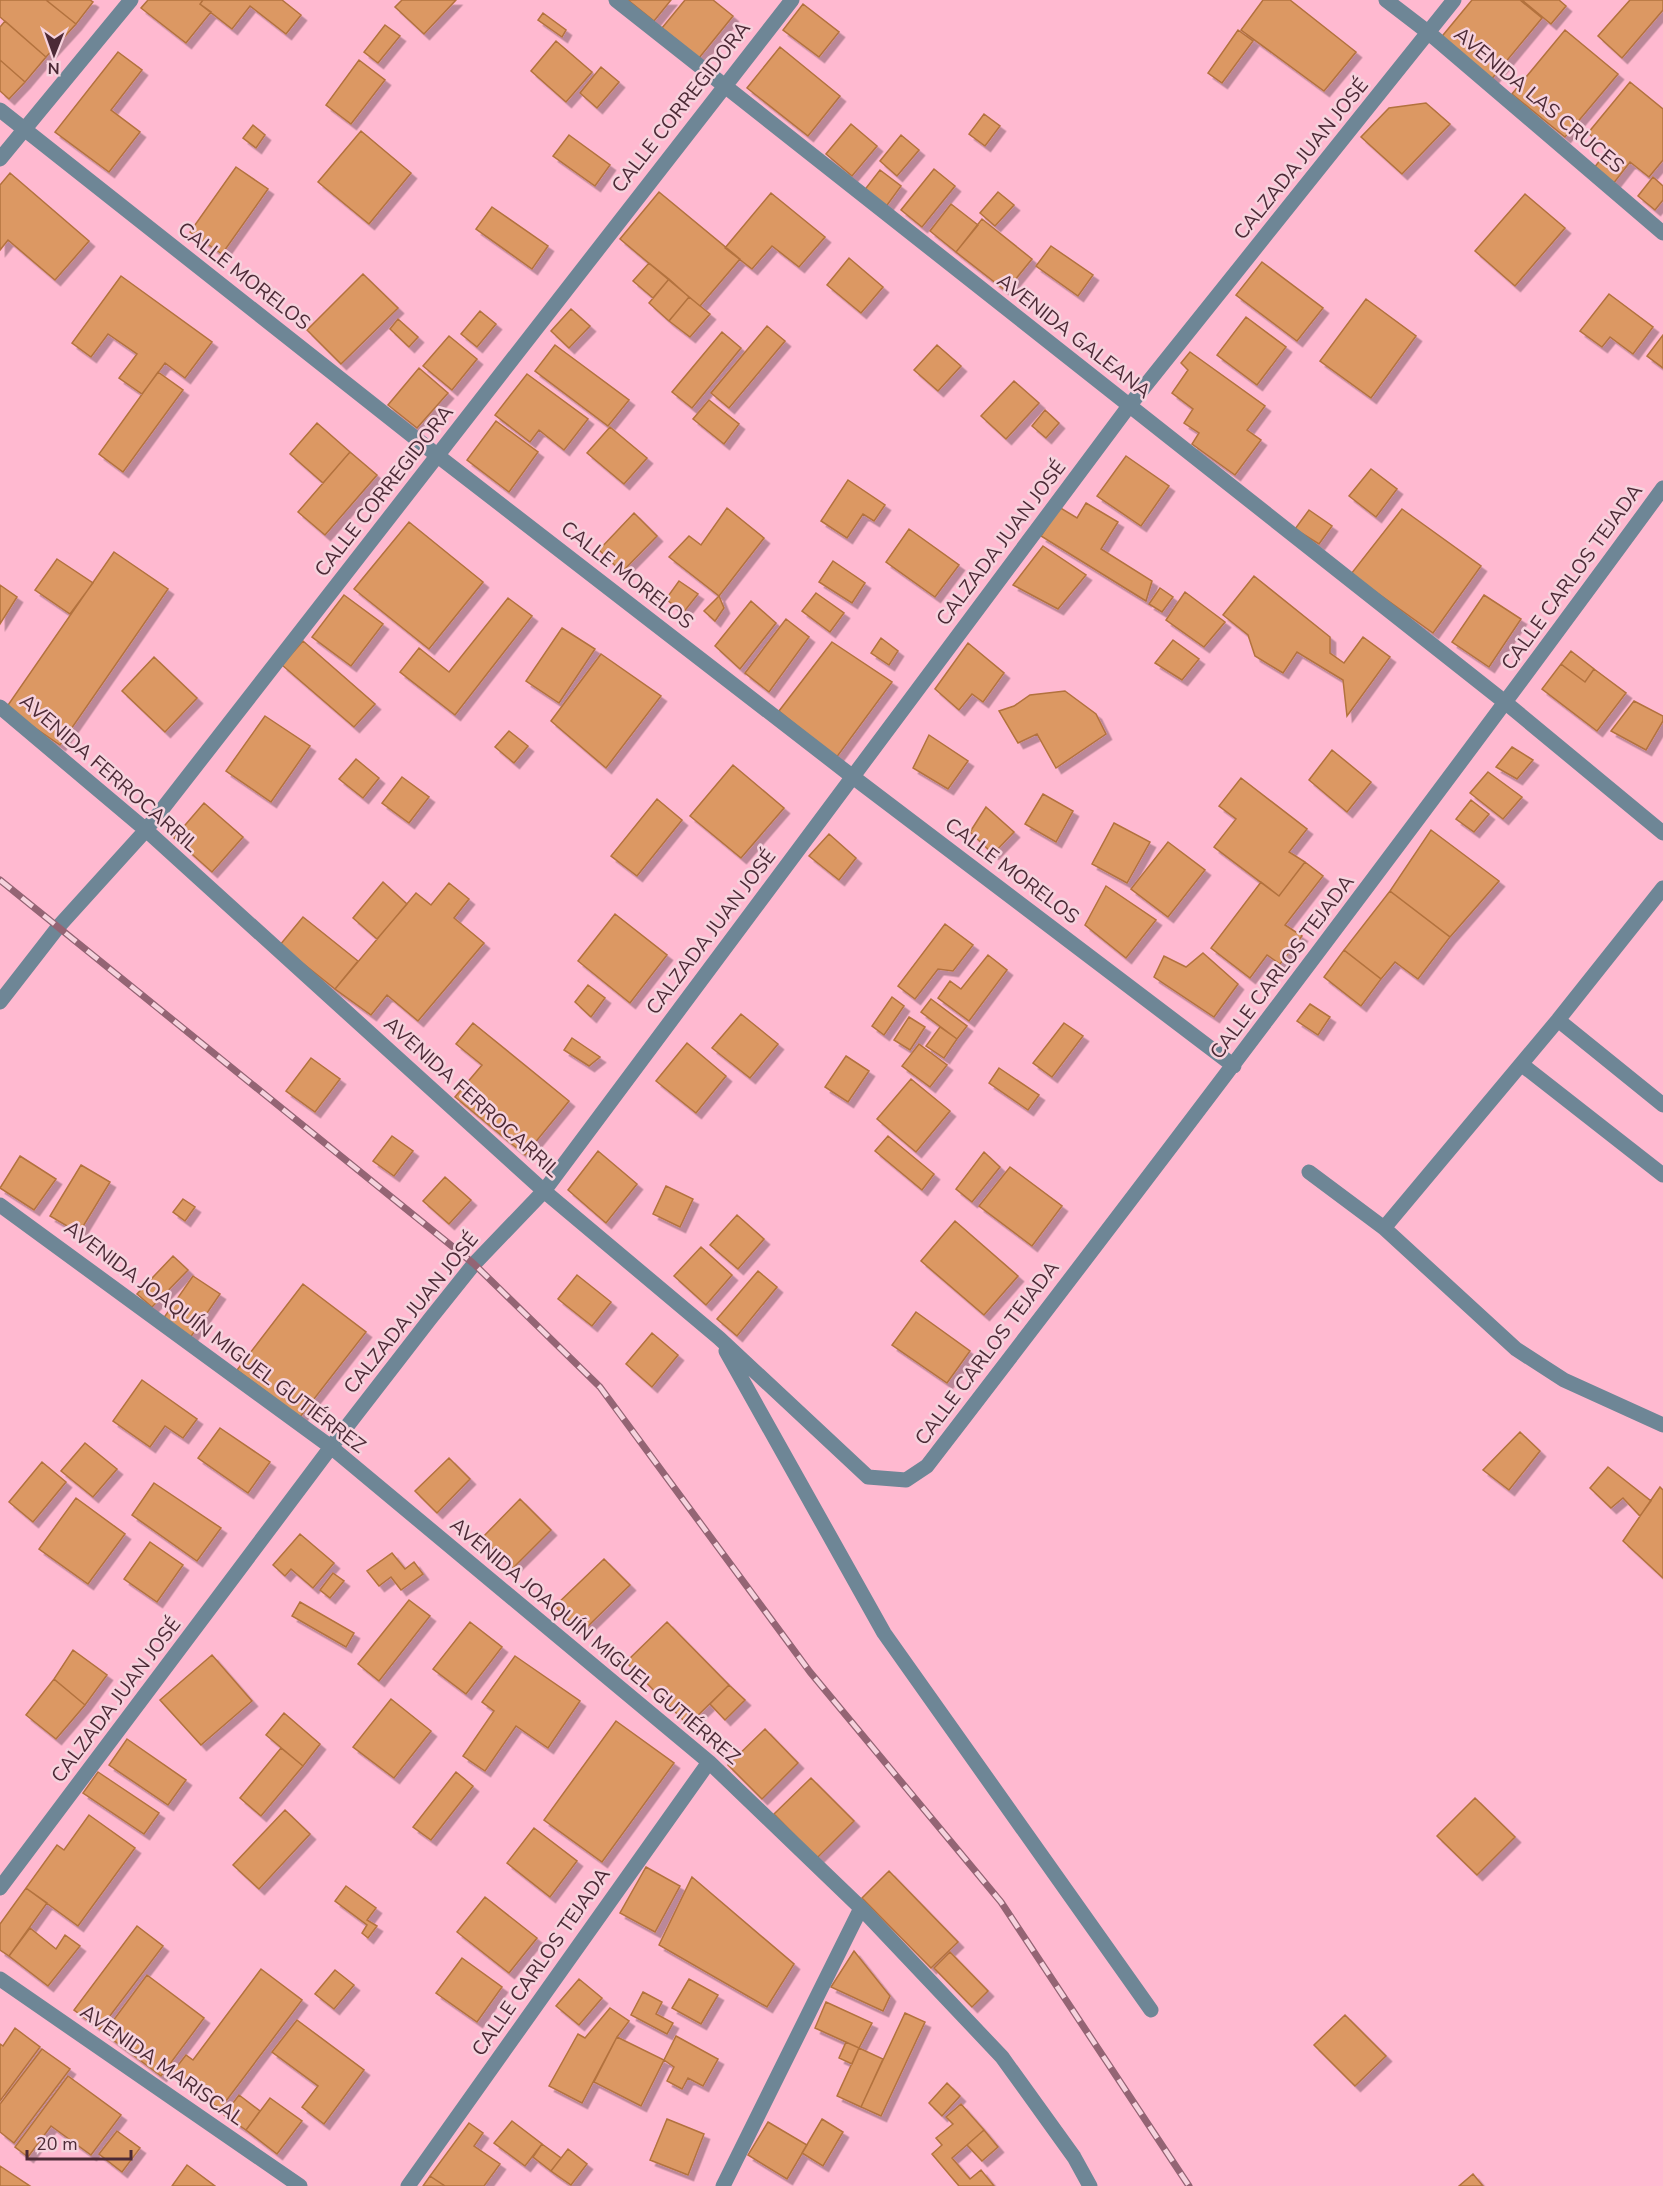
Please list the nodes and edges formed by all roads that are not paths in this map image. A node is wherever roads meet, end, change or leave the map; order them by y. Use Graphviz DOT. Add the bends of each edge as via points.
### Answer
graph roads {
  1 [pos="131,0"];
  2 [pos="616,0"];
  3 [pos="792,0"];
  4 [pos="1386,0"];
  5 [pos="1454,0"];
  6 [pos="1429,33"];
  7 [pos="724,86"];
  8 [pos="0,110"];
  9 [pos="24,129"];
  10 [pos="0,159"];
  11 [pos="1663,233"];
  12 [pos="1129,406"];
  13 [pos="438,456"];
  14 [pos="1663,488"];
  15 [pos="1506,703"];
  16 [pos="0,707"];
  17 [pos="853,777"];
  18 [pos="146,830"];
  19 [pos="1663,833"];
  20 [pos="1663,888"];
  21 [pos="0,1002"];
  22 [pos="1558,1020"];
  23 [pos="1521,1064"];
  24 [pos="1234,1066"];
  25 [pos="1663,1105"];
  26 [pos="1309,1172"];
  27 [pos="1663,1175"];
  28 [pos="544,1191"];
  29 [pos="0,1205"];
  30 [pos="1384,1228"];
  31 [pos="719,1338"];
  32 [pos="1663,1425"];
  33 [pos="331,1447"];
  34 [pos="927,1466"];
  35 [pos="709,1762"];
  36 [pos="0,1888"];
  37 [pos="861,1908"];
  38 [pos="0,1979"];
  39 [pos="1151,2010"];
  40 [pos="300,2186"];
  41 [pos="408,2186"];
  42 [pos="723,2186"];
  43 [pos="1090,2186"];
  1 -- 9 [label="street"];
  2 -- 7 [label="street, AVENIDA GALEANA"];
  3 -- 7 [label="street, CALLE CORREGIDORA"];
  4 -- 6 [label="street, AVENIDA LAS CRUCES"];
  5 -- 6 [label="street, CALZADA JUAN JOSÉ"];
  6 -- 11 [label="street, AVENIDA LAS CRUCES"];
  6 -- 12 [label="street, CALZADA JUAN JOSÉ"];
  7 -- 12 [label="street, AVENIDA GALEANA"];
  7 -- 13 [label="street, CALLE CORREGIDORA"];
  8 -- 9 [label="street, CALLE MORELOS"];
  9 -- 10 [label="street"];
  9 -- 13 [label="street, CALLE MORELOS"];
  12 -- 15 [label="street, AVENIDA GALEANA"];
  12 -- 17 [label="street, CALZADA JUAN JOSÉ"];
  13 -- 17 [label="street, CALLE MORELOS"];
  13 -- 18 [label="street, CALLE CORREGIDORA"];
  14 -- 15 [label="street, CALLE CARLOS TEJADA"];
  15 -- 19 [label="street, AVENIDA GALEANA"];
  15 -- 24 [label="street, CALLE CARLOS TEJADA"];
  16 -- 18 [label="street, AVENIDA FERROCARRIL"];
  17 -- 24 [label="street, CALLE MORELOS"];
  17 -- 28 [label="street, CALZADA JUAN JOSÉ"];
  18 -- 21 [label="street, CALLE CORREGIDORA" via="59,926"];
  18 -- 28 [label="street, AVENIDA FERROCARRIL"];
  20 -- 22 [label="street"];
  22 -- 23 [label="street"];
  22 -- 25 [label="street"];
  23 -- 27 [label="street"];
  23 -- 30 [label="street"];
  24 -- 34 [label="street, CALLE CARLOS TEJADA"];
  26 -- 30 [label="street"];
  28 -- 31 [label="street, AVENIDA FERROCARRIL"];
  28 -- 33 [label="street, CALZADA JUAN JOSÉ" via="474,1264"];
  29 -- 33 [label="street, AVENIDA JOAQUÍN MIGUEL GUTIÉRREZ"];
  30 -- 32 [label="street" via="1516,1349 1564,1380"];
  31 -- 34 [label="street, AVENIDA FERROCARRIL" via="868,1477 906,1480"];
  31 -- 39 [label="street" via="884,1633"];
  33 -- 35 [label="street, AVENIDA JOAQUÍN MIGUEL GUTIÉRREZ"];
  33 -- 36 [label="street, CALZADA JUAN JOSÉ"];
  35 -- 37 [label="street, AVENIDA JOAQUÍN MIGUEL GUTIÉRREZ"];
  35 -- 41 [label="street, CALLE CARLOS TEJADA"];
  37 -- 42 [label="street"];
  37 -- 43 [label="street, AVENIDA JOAQUÍN MIGUEL GUTIÉRREZ" via="1002,2057 1074,2157"];
  38 -- 40 [label="street, AVENIDA MARISCAL"];
}
